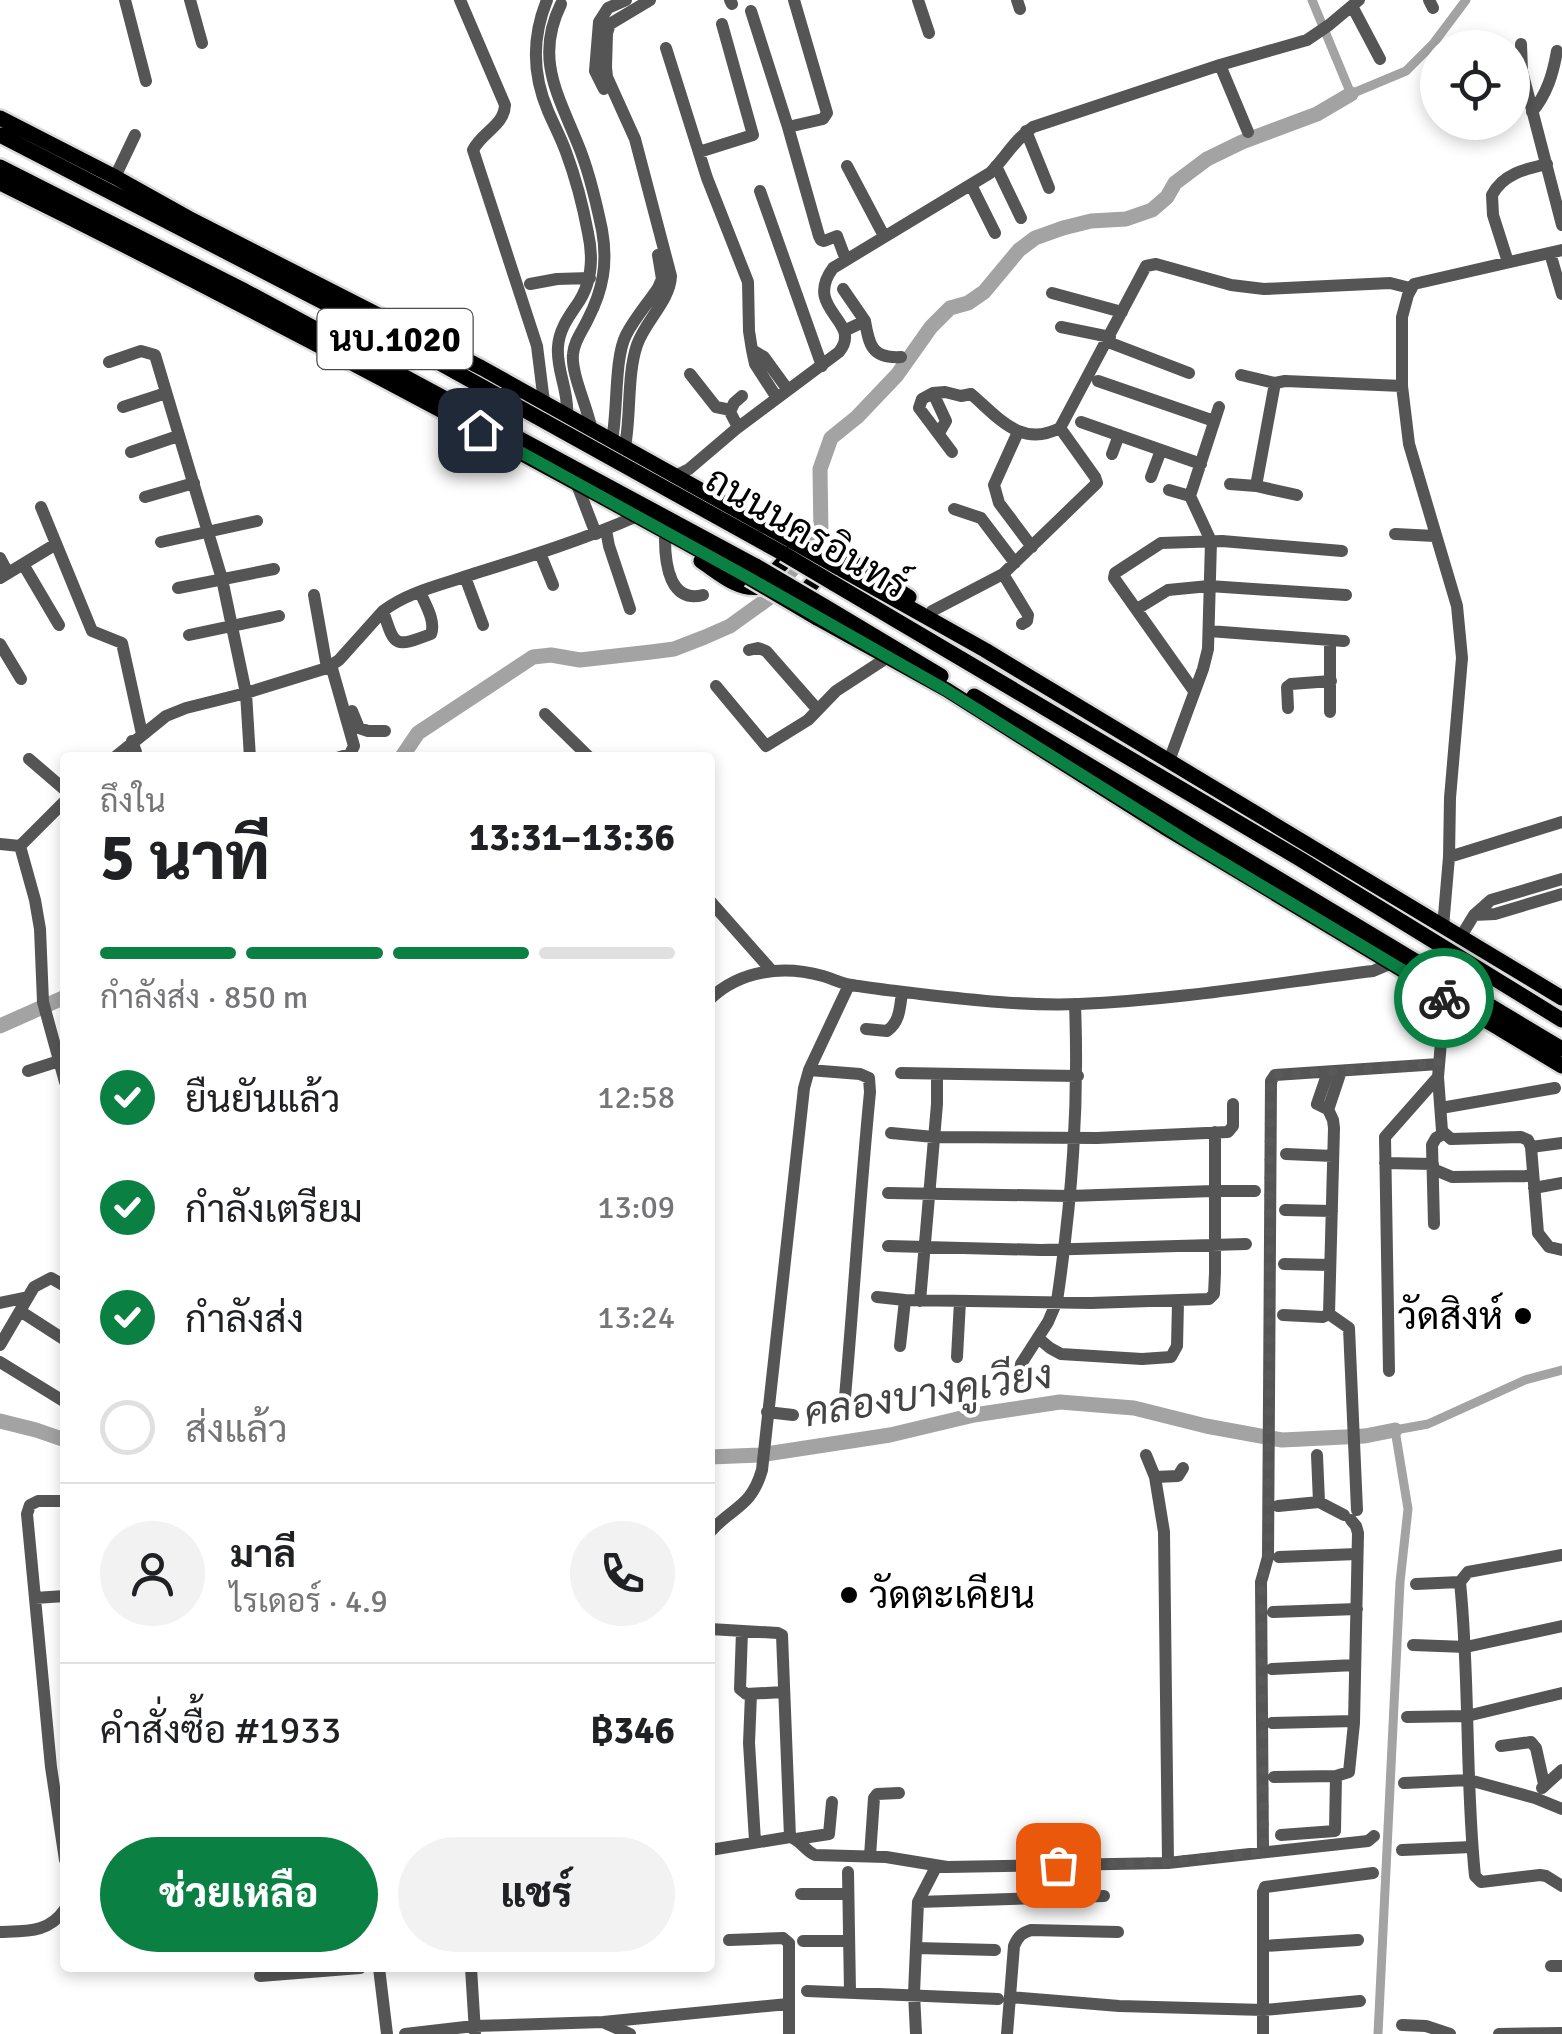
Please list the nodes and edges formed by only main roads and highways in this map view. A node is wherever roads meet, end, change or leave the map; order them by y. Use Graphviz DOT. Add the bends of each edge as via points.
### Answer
graph roads {
  1 [pos="0,118"];
  2 [pos="0,136"];
  3 [pos="0,167"];
  4 [pos="0,183"];
  5 [pos="150,242"];
  6 [pos="243,307"];
  7 [pos="681,479"];
  8 [pos="639,517"];
  9 [pos="788,547"];
  10 [pos="753,572"];
  11 [pos="836,576"];
  12 [pos="821,612"];
  13 [pos="985,650"];
  14 [pos="946,690"];
  15 [pos="1492,956"];
  16 [pos="1562,998"];
  17 [pos="1562,1019"];
  18 [pos="1562,1048"];
  19 [pos="1562,1064"];
  1 -- 7 [label="main road, ถนนนครอินทร์ / นบ.1020"];
  2 -- 9 [label="main road, ถนนนครอินทร์ / นบ.1020"];
  3 -- 5 [label="main road, ถนนนครอินทร์ / นบ.1020"];
  4 -- 6 [label="main road, ถนนนครอินทร์ / นบ.1020"];
  5 -- 6 [label="main road"];
  5 -- 10 [label="main road, ถนนนครอินทร์ / นบ.1020"];
  6 -- 8 [label="main road, ถนนนครอินทร์ / นบ.1020"];
  7 -- 8 [label="main road" via="784,527 797,536 798,546 754,590"];
  7 -- 9 [label="main road, ถนนนครอินทร์ / นบ.1020"];
  8 -- 10 [label="main road, ถนนนครอินทร์ / นบ.1020"];
  9 -- 11 [label="main road, ถนนนครอินทร์ / นบ.1020, bridge"];
  10 -- 12 [label="main road, ถนนนครอินทร์ / นบ.1020, bridge"];
  11 -- 13 [label="main road, ถนนนครอินทร์ / นบ.1020"];
  11 -- 17 [label="main road, ถนนนครอินทร์ / นบ.1020"];
  12 -- 14 [label="main road, ถนนนครอินทร์ / นบ.1020"];
  12 -- 18 [label="main road, ถนนนครอินทร์ / นบ.1020"];
  13 -- 14 [label="main road" via="848,558 834,563 798,601 797,612"];
  13 -- 15 [label="main road, ถนนนครอินทร์ / นบ.1020"];
  14 -- 19 [label="main road, ถนนนครอินทร์ / นบ.1020"];
  15 -- 16 [label="main road, ถนนนครอินทร์ / นบ.1020"];
  15 -- 17 [label="main road"];
}
